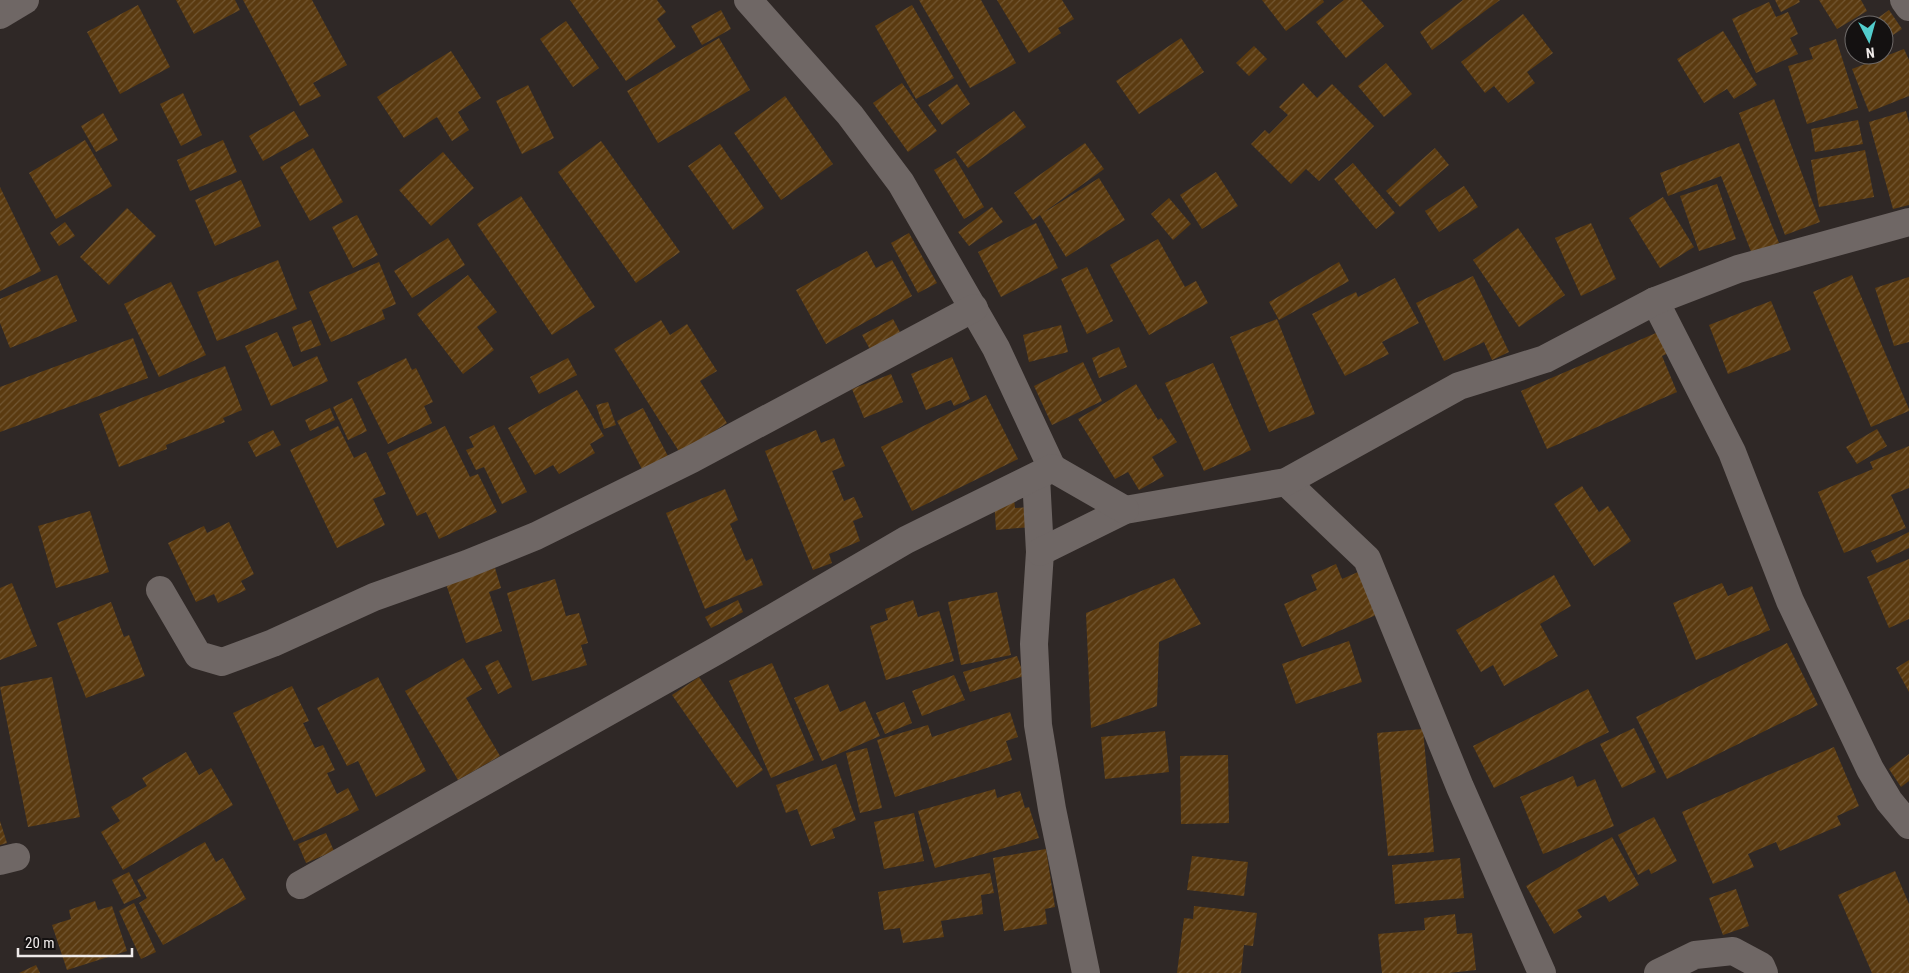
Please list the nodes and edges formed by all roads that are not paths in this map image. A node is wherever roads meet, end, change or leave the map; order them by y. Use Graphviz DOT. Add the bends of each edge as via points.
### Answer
graph roads {
  1 [pos="25,0"];
  2 [pos="748,0"];
  3 [pos="1904,0"];
  4 [pos="1909,8"];
  5 [pos="0,15"];
  6 [pos="1909,222"];
  7 [pos="1655,301"];
  8 [pos="974,308"];
  9 [pos="1052,468"];
  10 [pos="1286,482"];
  11 [pos="1125,510"];
  12 [pos="1040,552"];
  13 [pos="160,590"];
  14 [pos="1909,825"];
  15 [pos="300,884"];
  16 [pos="1086,973"];
  17 [pos="1542,973"];
  18 [pos="1658,973"];
  19 [pos="1764,973"];
  1 -- 5 [label="street"];
  2 -- 8 [label="street" via="850,115 901,183"];
  3 -- 4 [label="street"];
  6 -- 7 [label="street" via="1738,269"];
  7 -- 10 [label="street" via="1545,359 1459,386"];
  7 -- 14 [label="street" via="1732,452 1790,601 1870,769 1889,801"];
  8 -- 9 [label="street"];
  8 -- 13 [label="street" via="692,459 536,536 374,597 273,643 222,662 198,654"];
  9 -- 11 [label="street"];
  9 -- 12 [label="street" via="1036,477"];
  9 -- 15 [label="street" via="906,540"];
  10 -- 11 [label="street"];
  10 -- 17 [label="street" via="1367,559 1460,787"];
  11 -- 12 [label="street"];
  12 -- 16 [label="street" via="1034,644 1038,725"];
  18 -- 19 [label="street" via="1695,955 1733,951 1761,966"];
}
